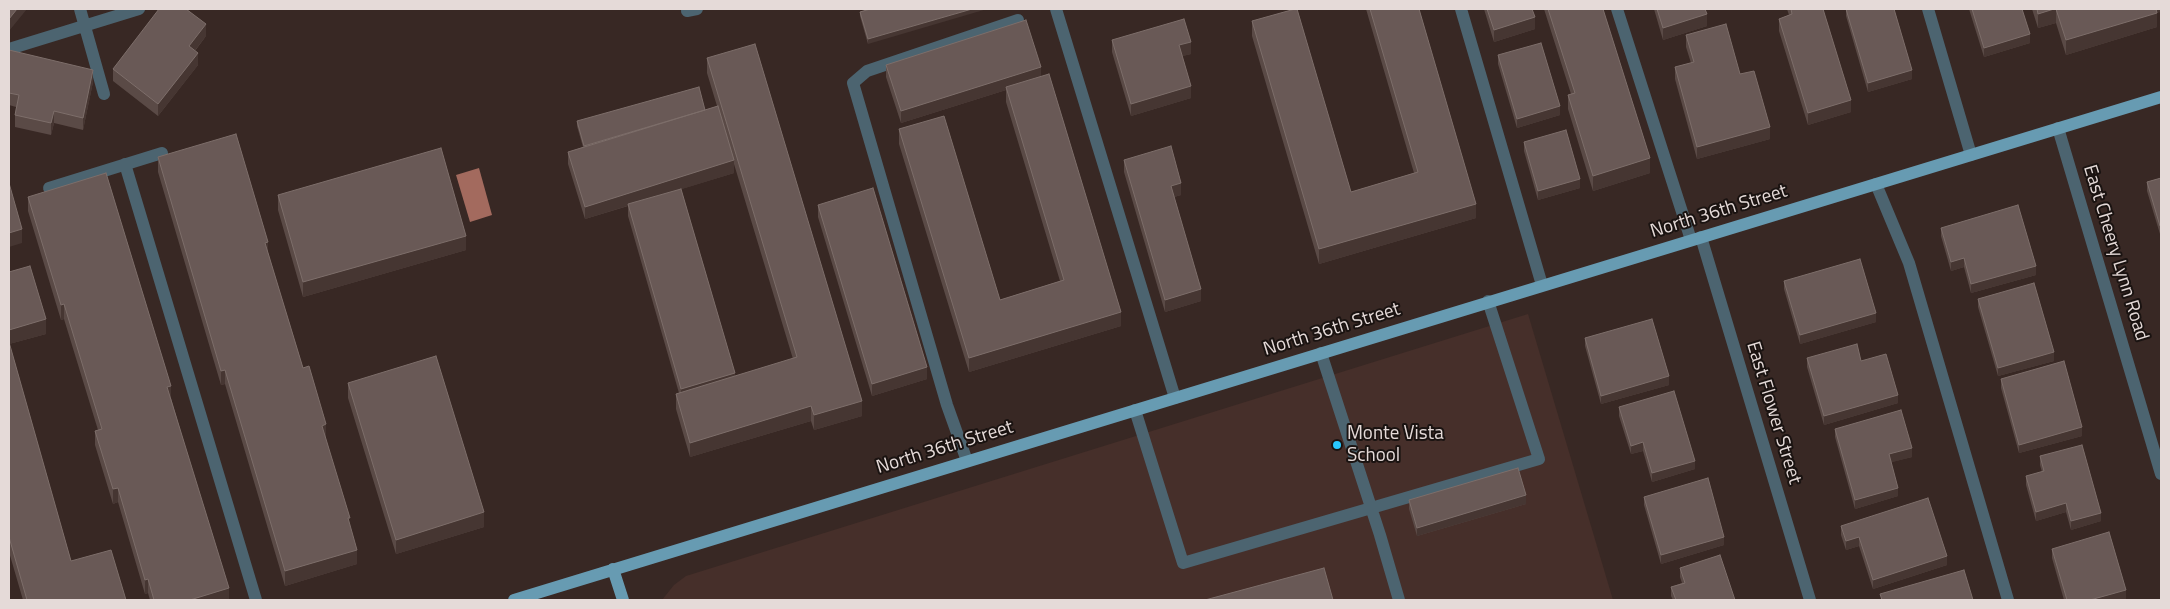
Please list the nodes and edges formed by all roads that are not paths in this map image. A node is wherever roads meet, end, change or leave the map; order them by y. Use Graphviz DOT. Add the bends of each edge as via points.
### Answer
graph roads {
  1 [pos="80,9"];
  2 [pos="139,9"];
  3 [pos="1056,9"];
  4 [pos="1461,9"];
  5 [pos="1617,9"];
  6 [pos="1928,9"];
  7 [pos="1018,20"];
  8 [pos="85,25"];
  9 [pos="10,49"];
  10 [pos="104,94"];
  11 [pos="2161,97"];
  12 [pos="2058,128"];
  13 [pos="162,153"];
  14 [pos="1971,155"];
  15 [pos="125,164"];
  16 [pos="1876,184"];
  17 [pos="49,188"];
  18 [pos="1696,239"];
  19 [pos="1542,285"];
  20 [pos="1488,302"];
  21 [pos="1322,353"];
  22 [pos="1175,398"];
  23 [pos="1135,410"];
  24 [pos="967,461"];
  25 [pos="2161,474"];
  26 [pos="1372,508"];
  27 [pos="613,570"];
  28 [pos="256,600"];
  29 [pos="514,600"];
  30 [pos="622,600"];
  31 [pos="1399,600"];
  32 [pos="1810,600"];
  33 [pos="2008,600"];
  1 -- 8 [label="street"];
  2 -- 8 [label="street"];
  3 -- 22 [label="street"];
  4 -- 19 [label="street"];
  5 -- 18 [label="street, East Flower Street"];
  6 -- 14 [label="street"];
  7 -- 24 [label="street" via="866,71 853,83 947,405"];
  8 -- 9 [label="street"];
  8 -- 10 [label="street"];
  11 -- 12 [label="main road, North 36th Street"];
  12 -- 14 [label="main road, North 36th Street"];
  12 -- 25 [label="street, East Cheery Lynn Road"];
  13 -- 15 [label="street"];
  14 -- 16 [label="main road, North 36th Street"];
  15 -- 17 [label="street"];
  15 -- 28 [label="street"];
  16 -- 18 [label="main road, North 36th Street"];
  16 -- 33 [label="street" via="1908,263"];
  18 -- 19 [label="main road, North 36th Street"];
  18 -- 32 [label="street, East Flower Street"];
  19 -- 20 [label="main road, North 36th Street"];
  20 -- 21 [label="main road, North 36th Street"];
  20 -- 26 [label="street" via="1539,459"];
  21 -- 22 [label="main road, North 36th Street"];
  21 -- 26 [label="street"];
  22 -- 23 [label="main road, North 36th Street"];
  23 -- 24 [label="main road, North 36th Street"];
  23 -- 26 [label="street" via="1183,563"];
  24 -- 27 [label="main road, North 36th Street"];
  26 -- 31 [label="street"];
  27 -- 29 [label="main road, North 36th Street"];
  27 -- 30 [label="main road"];
}
